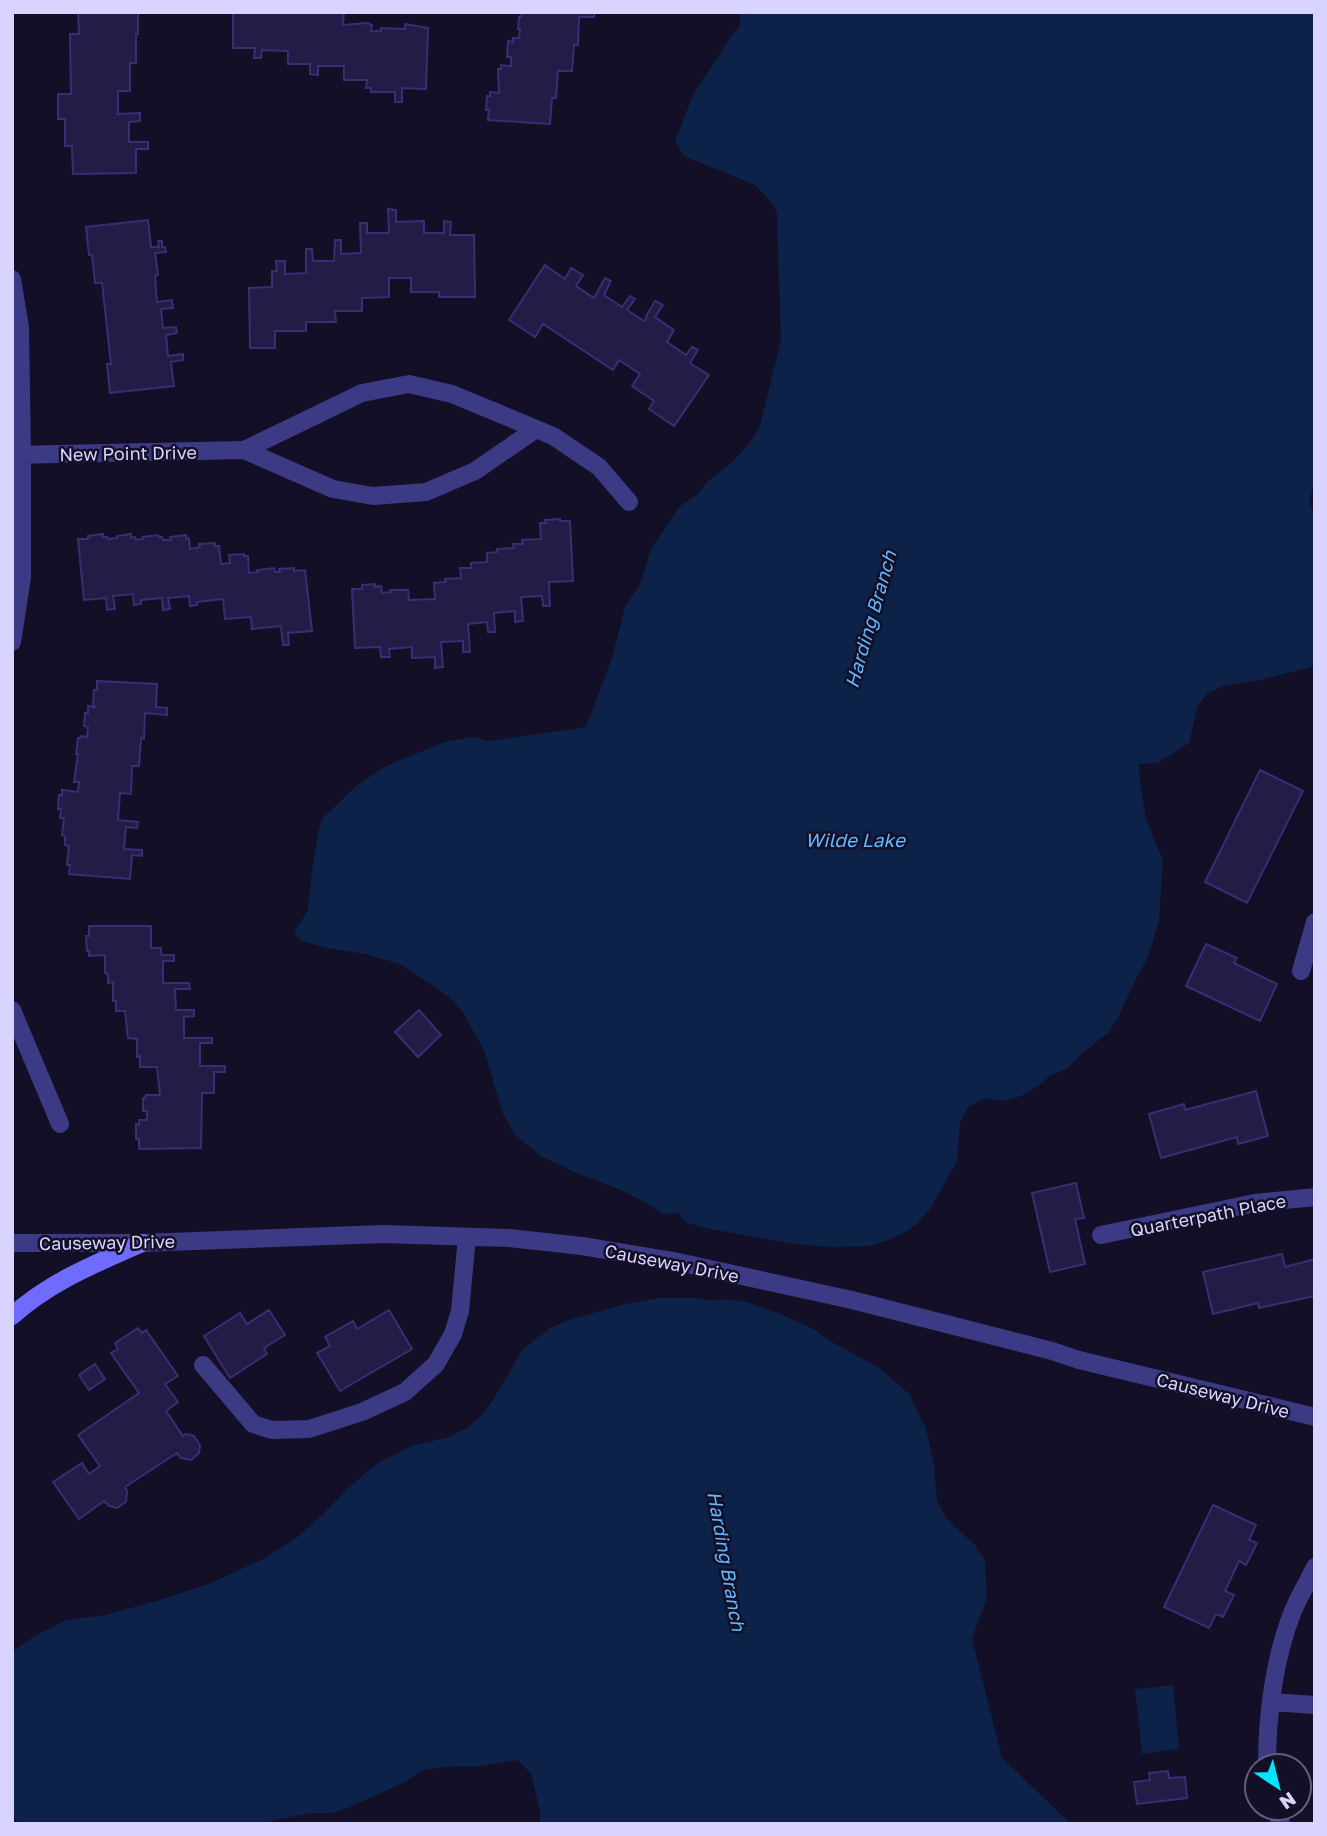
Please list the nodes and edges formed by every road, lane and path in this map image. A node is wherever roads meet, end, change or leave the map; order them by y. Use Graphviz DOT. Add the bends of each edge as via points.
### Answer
graph roads {
  1 [pos="12,279"];
  2 [pos="536,429"];
  3 [pos="244,450"];
  4 [pos="17,456"];
  5 [pos="629,502"];
  6 [pos="12,642"];
  7 [pos="1315,922"];
  8 [pos="1301,971"];
  9 [pos="12,1010"];
  10 [pos="60,1124"];
  11 [pos="1315,1197"];
  12 [pos="1101,1235"];
  13 [pos="467,1237"];
  14 [pos="142,1242"];
  15 [pos="12,1243"];
  16 [pos="12,1316"];
  17 [pos="203,1365"];
  18 [pos="1315,1417"];
  19 [pos="1315,1567"];
  20 [pos="1271,1702"];
  21 [pos="1315,1705"];
  22 [pos="1267,1752"];
  1 -- 4 [label="street" via="20,328"];
  2 -- 3 [label="street, New Point Drive" via="452,394 409,384 362,393"];
  2 -- 3 [label="street, New Point Drive" via="475,471 426,492 373,496 333,489"];
  2 -- 5 [label="street, New Point Drive" via="599,467"];
  3 -- 4 [label="street, New Point Drive"];
  4 -- 6 [label="street" via="22,577"];
  7 -- 8 [label="street"];
  9 -- 10 [label="street"];
  11 -- 12 [label="street, Quarterpath Place" via="1255,1203"];
  13 -- 14 [label="street, Causeway Drive" via="384,1234"];
  13 -- 17 [label="street" via="460,1311 453,1334 436,1364 405,1392 309,1429 272,1430 253,1424"];
  13 -- 18 [label="street, Causeway Drive" via="582,1246 678,1262 852,1300"];
  14 -- 15 [label="street, Causeway Drive"];
  14 -- 16 [label="main road" via="57,1282"];
  19 -- 20 [label="street" via="1293,1611"];
  20 -- 21 [label="street"];
  20 -- 22 [label="street"];
}
